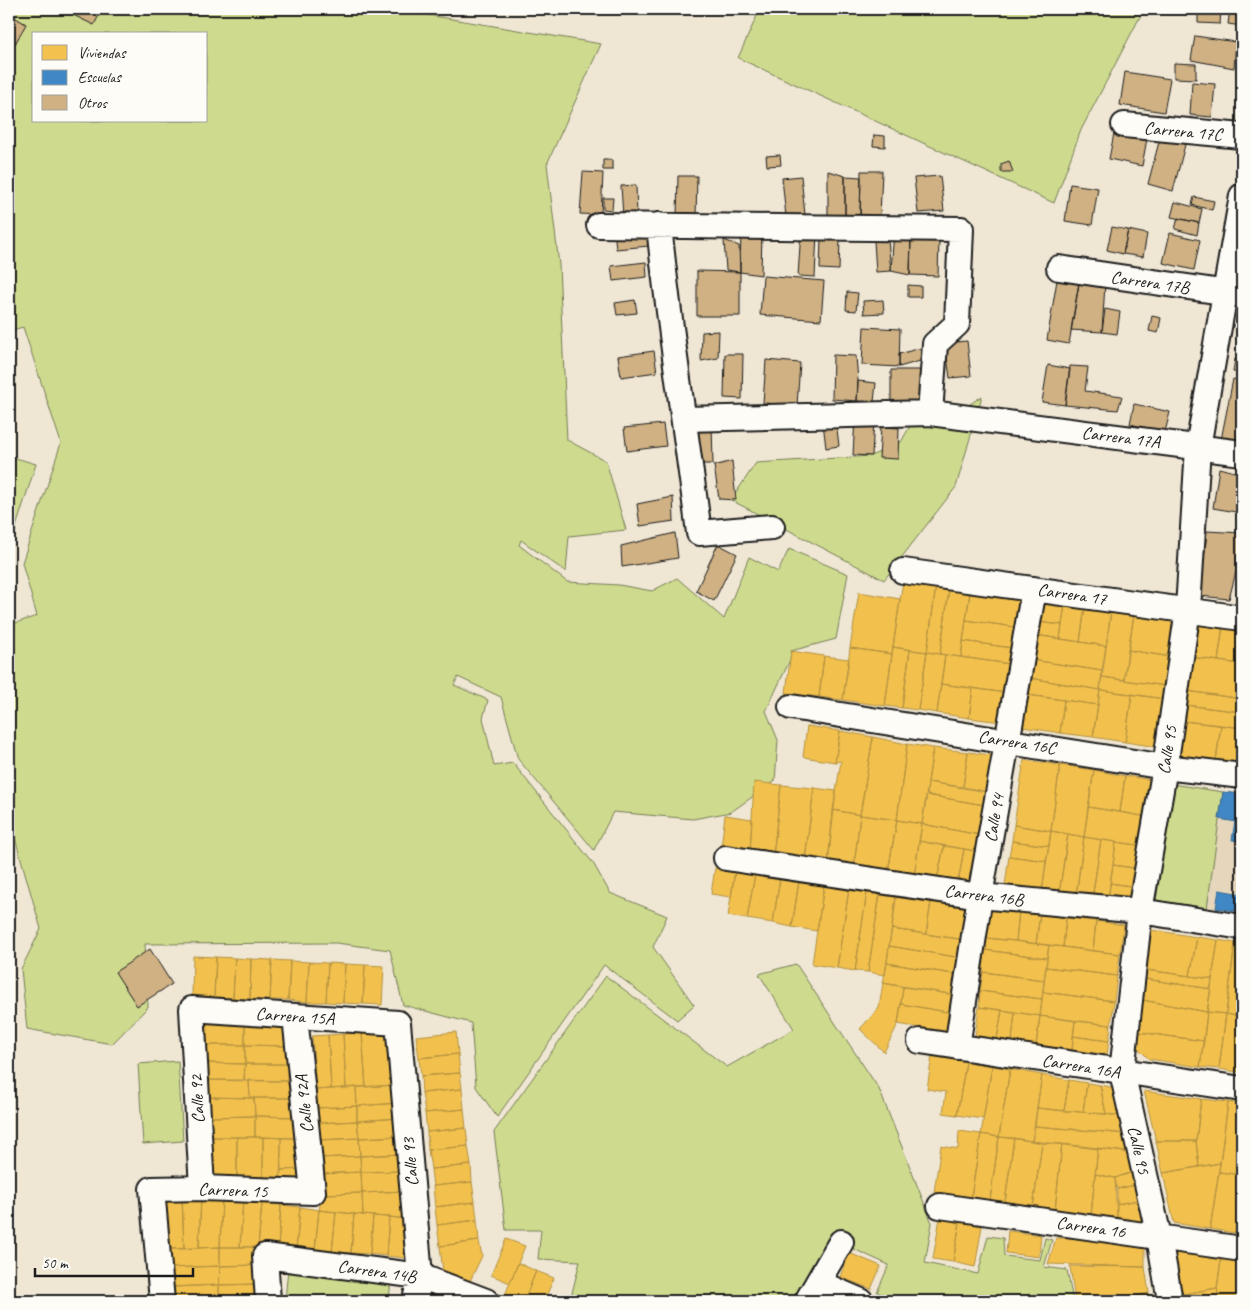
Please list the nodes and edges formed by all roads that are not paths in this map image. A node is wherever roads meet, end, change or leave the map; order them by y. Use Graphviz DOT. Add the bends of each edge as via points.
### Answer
graph roads {
  1 [pos="1124,125"];
  2 [pos="1242,136"];
  3 [pos="1242,196"];
  4 [pos="599,224"];
  5 [pos="659,225"];
  6 [pos="1059,268"];
  7 [pos="1234,294"];
  8 [pos="930,413"];
  9 [pos="684,419"];
  10 [pos="1198,447"];
  11 [pos="1242,453"];
  12 [pos="772,527"];
  13 [pos="902,571"];
  14 [pos="1034,589"];
  15 [pos="1188,609"];
  16 [pos="1242,618"];
  17 [pos="791,708"];
  18 [pos="1009,741"];
  19 [pos="1165,767"];
  20 [pos="1242,776"];
  21 [pos="726,858"];
  22 [pos="980,896"];
  23 [pos="1140,911"];
  24 [pos="1242,927"];
  25 [pos="192,1009"];
  26 [pos="295,1016"];
  27 [pos="398,1023"];
  28 [pos="920,1041"];
  29 [pos="957,1047"];
  30 [pos="1122,1072"];
  31 [pos="1242,1089"];
  32 [pos="202,1188"];
  33 [pos="314,1192"];
  34 [pos="940,1206"];
  35 [pos="1159,1237"];
  36 [pos="841,1242"];
  37 [pos="1242,1249"];
  38 [pos="420,1276"];
  39 [pos="813,1292"];
  40 [pos="162,1301"];
  41 [pos="268,1301"];
  42 [pos="415,1301"];
  43 [pos="486,1301"];
  44 [pos="861,1301"];
  45 [pos="1170,1301"];
  1 -- 2 [label="street, Carrera 17C"];
  3 -- 7 [label="street, Calle 95"];
  4 -- 5 [label="street"];
  5 -- 8 [label="street" via="961,229 957,324 935,344"];
  5 -- 9 [label="street" via="669,324"];
  6 -- 7 [label="street, Carrera 17B"];
  7 -- 10 [label="street, Calle 95"];
  8 -- 9 [label="street, Carrera 17A"];
  8 -- 10 [label="street, Carrera 17A"];
  9 -- 12 [label="street" via="698,533"];
  10 -- 11 [label="street, Carrera 17A"];
  10 -- 15 [label="street, Calle 95"];
  13 -- 14 [label="street, Carrera 17"];
  14 -- 15 [label="street, Carrera 17"];
  14 -- 18 [label="street, Calle 94"];
  15 -- 16 [label="street, Carrera 17"];
  15 -- 19 [label="street, Calle 95"];
  17 -- 18 [label="street, Carrera 16C"];
  18 -- 19 [label="street, Carrera 16C"];
  18 -- 22 [label="street, Calle 94"];
  19 -- 20 [label="street, Carrera 16C"];
  19 -- 23 [label="street, Calle 95"];
  21 -- 22 [label="street, Carrera 16B"];
  22 -- 23 [label="street, Carrera 16B"];
  22 -- 29 [label="street, Calle 94"];
  23 -- 24 [label="street, Carrera 16B"];
  23 -- 30 [label="street, Calle 95"];
  25 -- 26 [label="street, Carrera 15A"];
  25 -- 32 [label="street, Calle 92"];
  26 -- 27 [label="street, Carrera 15A"];
  26 -- 33 [label="street, Calle 92A"];
  27 -- 38 [label="street, Calle 93"];
  28 -- 29 [label="street, Carrera 16A"];
  29 -- 30 [label="street, Carrera 16A"];
  30 -- 31 [label="street, Carrera 16A"];
  30 -- 35 [label="street, Calle 95"];
  32 -- 33 [label="street, Carrera 15"];
  32 -- 40 [label="street, Carrera 15" via="152,1189"];
  34 -- 35 [label="street, Carrera 16"];
  35 -- 37 [label="street, Carrera 16"];
  35 -- 45 [label="street, Calle 95"];
  36 -- 39 [label="street"];
  38 -- 41 [label="street, Carrera 14B" via="265,1256"];
  38 -- 42 [label="street, Calle 93"];
  38 -- 43 [label="street, Carrera 14B"];
  39 -- 44 [label="street"];
}
